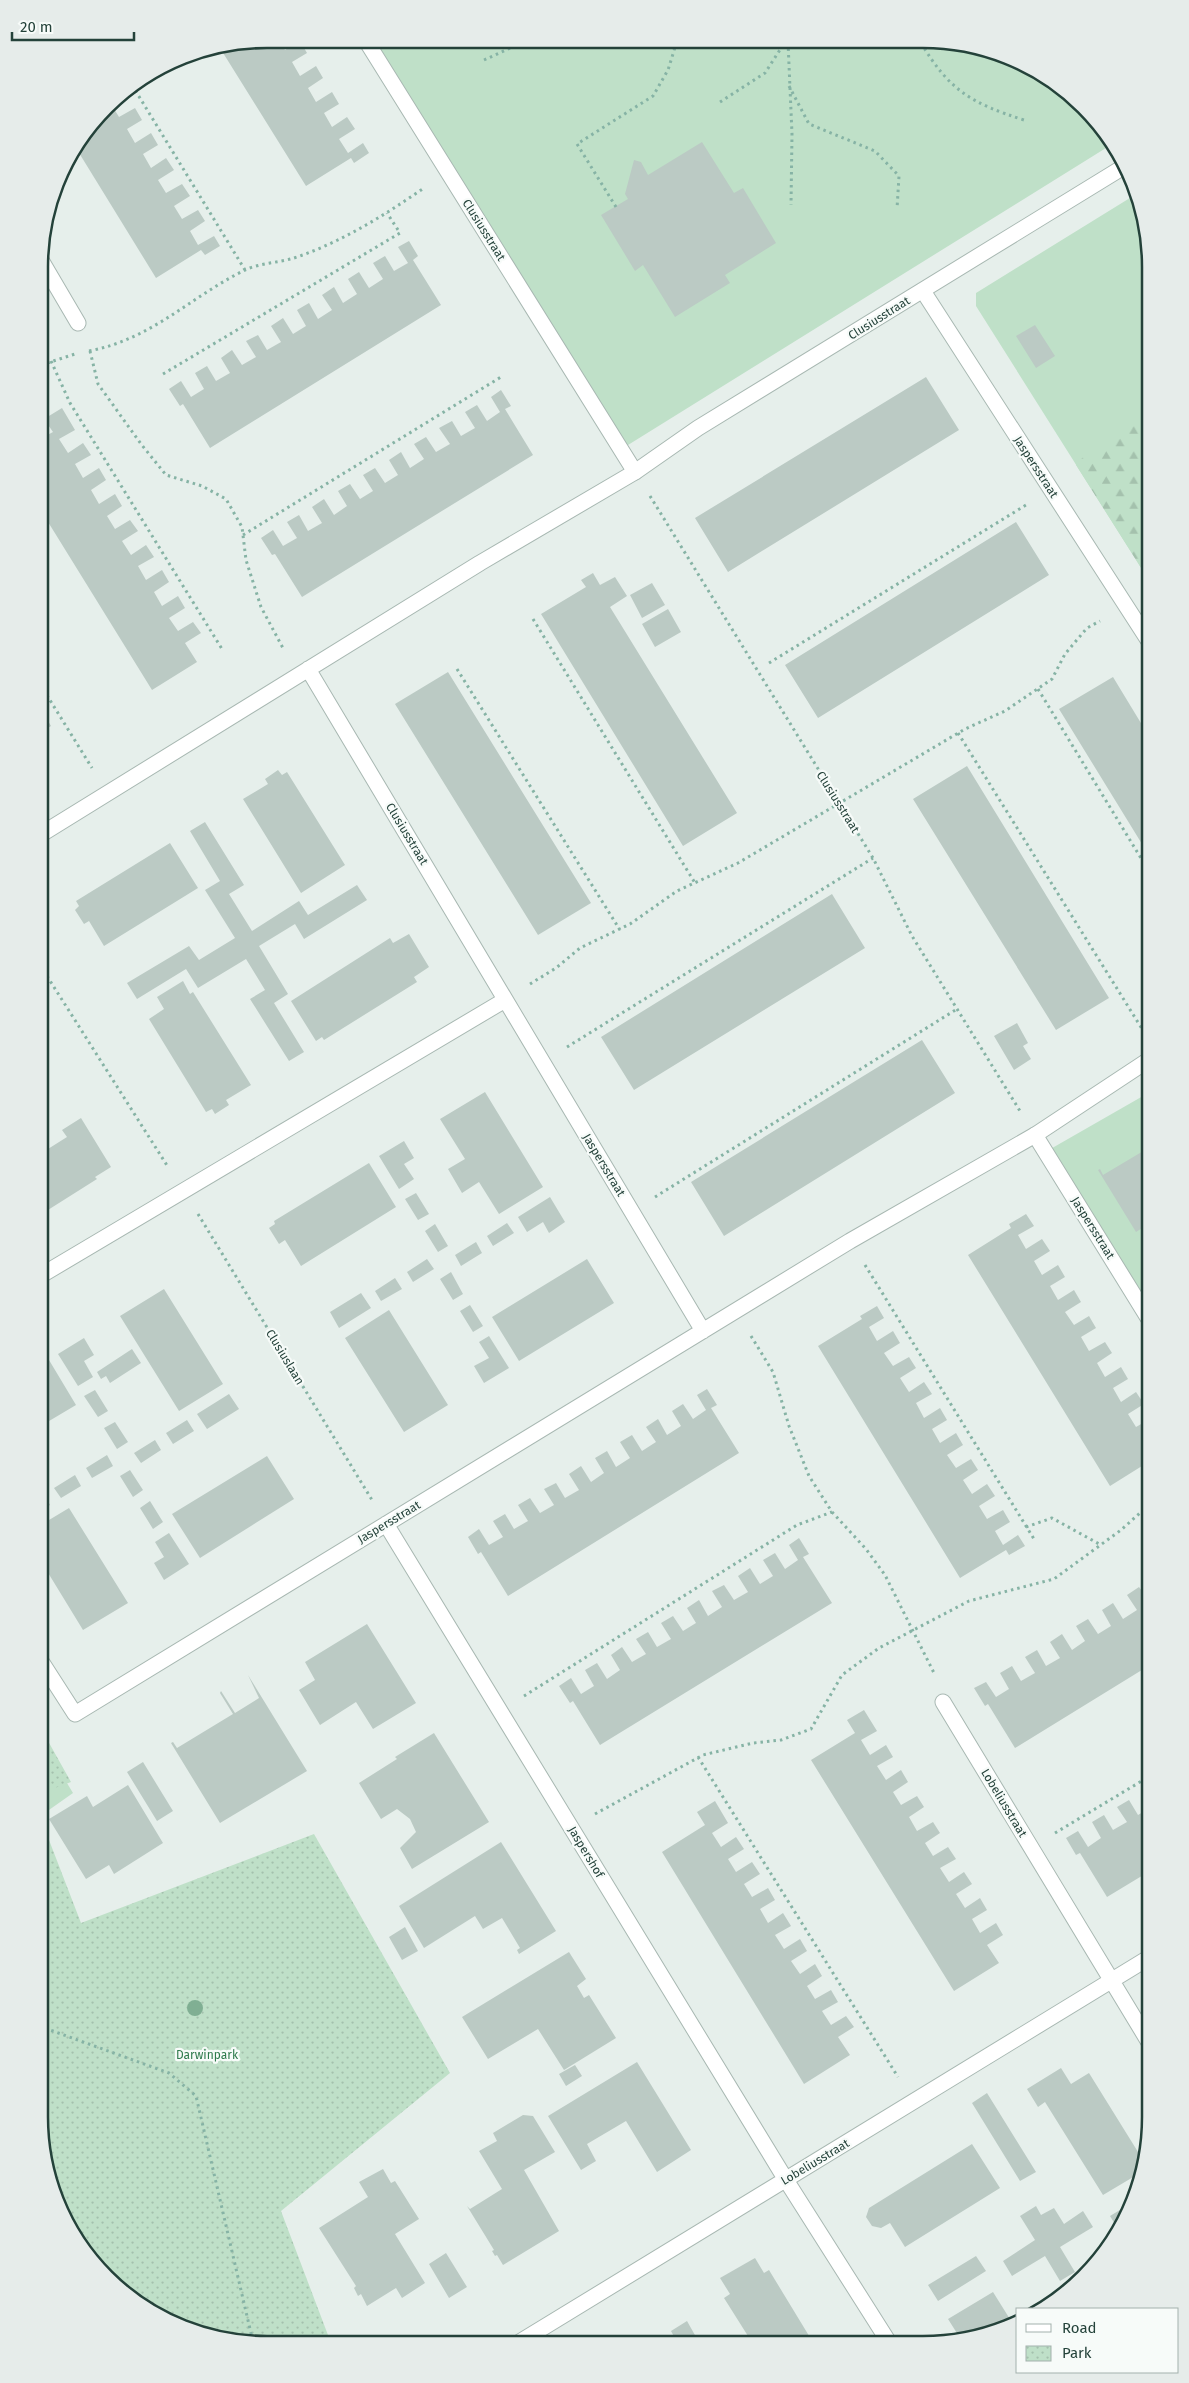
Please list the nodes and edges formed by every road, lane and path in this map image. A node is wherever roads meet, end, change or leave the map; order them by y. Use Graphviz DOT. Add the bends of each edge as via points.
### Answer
graph roads {
  1 [pos="372,48"];
  2 [pos="510,48"];
  3 [pos="675,48"];
  4 [pos="783,48"];
  5 [pos="786,48"];
  6 [pos="924,48"];
  7 [pos="484,60"];
  8 [pos="789,86"];
  9 [pos="136,91"];
  10 [pos="720,102"];
  11 [pos="1024,120"];
  12 [pos="1119,170"];
  13 [pos="448,172"];
  14 [pos="791,205"];
  15 [pos="616,207"];
  16 [pos="897,209"];
  17 [pos="387,213"];
  18 [pos="245,270"];
  19 [pos="48,272"];
  20 [pos="923,291"];
  21 [pos="78,323"];
  22 [pos="90,351"];
  23 [pos="51,362"];
  24 [pos="48,363"];
  25 [pos="163,374"];
  26 [pos="501,377"];
  27 [pos="635,472"];
  28 [pos="1051,490"];
  29 [pos="243,536"];
  30 [pos="1128,608"];
  31 [pos="533,619"];
  32 [pos="1142,630"];
  33 [pos="222,649"];
  34 [pos="769,663"];
  35 [pos="457,669"];
  36 [pos="303,672"];
  37 [pos="1038,689"];
  38 [pos="48,697"];
  39 [pos="958,733"];
  40 [pos="108,793"];
  41 [pos="838,802"];
  42 [pos="48,830"];
  43 [pos="873,858"];
  44 [pos="1142,861"];
  45 [pos="695,883"];
  46 [pos="620,930"];
  47 [pos="48,978"];
  48 [pos="505,1000"];
  49 [pos="957,1009"];
  50 [pos="1142,1028"];
  51 [pos="542,1062"];
  52 [pos="1142,1063"];
  53 [pos="1035,1136"];
  54 [pos="184,1191"];
  55 [pos="632,1212"];
  56 [pos="850,1241"];
  57 [pos="48,1271"];
  58 [pos="1142,1308"];
  59 [pos="736,1311"];
  60 [pos="703,1331"];
  61 [pos="1142,1511"];
  62 [pos="832,1512"];
  63 [pos="386,1524"];
  64 [pos="1026,1527"];
  65 [pos="1034,1539"];
  66 [pos="1101,1545"];
  67 [pos="912,1631"];
  68 [pos="48,1672"];
  69 [pos="943,1702"];
  70 [pos="500,1711"];
  71 [pos="698,1757"];
  72 [pos="1142,1781"];
  73 [pos="572,1829"];
  74 [pos="1031,1848"];
  75 [pos="1142,1962"];
  76 [pos="1111,1980"];
  77 [pos="48,2029"];
  78 [pos="1142,2031"];
  79 [pos="913,2102"];
  80 [pos="786,2180"];
  81 [pos="251,2335"];
  82 [pos="530,2336"];
  83 [pos="885,2336"];
  1 -- 13 [label="street, Clusiusstraat"];
  2 -- 7 [label="path"];
  3 -- 15 [label="path" via="668,70 653,96 577,144"];
  4 -- 10 [label="path" via="765,73"];
  5 -- 8 [label="path"];
  6 -- 11 [label="path" via="961,94 993,110"];
  8 -- 14 [label="path"];
  8 -- 16 [label="path" via="809,124 876,151 899,176"];
  9 -- 18 [label="path"];
  12 -- 20 [label="street, Clusiusstraat"];
  13 -- 17 [label="path"];
  13 -- 27 [label="street, Clusiusstraat"];
  17 -- 18 [label="path" via="343,239 294,258"];
  17 -- 25 [label="path" via="400,233"];
  18 -- 22 [label="path" via="155,327 112,347"];
  19 -- 21 [label="street"];
  20 -- 27 [label="street, Clusiusstraat" via="698,428"];
  20 -- 28 [label="street, Jaspersstraat"];
  21 -- 22 [label="path"];
  22 -- 23 [label="path"];
  22 -- 29 [label="path" via="98,384 166,475 202,486 226,499 242,527"];
  23 -- 24 [label="path"];
  23 -- 33 [label="path" via="70,403"];
  26 -- 29 [label="path"];
  27 -- 36 [label="street, Clusiusstraat"];
  27 -- 41 [label="path, Clusiusstraat"];
  28 -- 30 [label="street, Jaspersstraat"];
  28 -- 34 [label="path"];
  29 -- 36 [label="path" via="246,560 261,607"];
  30 -- 32 [label="street, Jaspersstraat"];
  30 -- 37 [label="path" via="1087,628 1065,654 1052,679"];
  31 -- 45 [label="path"];
  35 -- 46 [label="path"];
  36 -- 40 [label="street, Clusiusstraat"];
  36 -- 48 [label="street, Clusiusstraat"];
  37 -- 39 [label="path" via="1005,711"];
  37 -- 44 [label="path"];
  38 -- 40 [label="path"];
  39 -- 41 [label="path"];
  39 -- 50 [label="path"];
  40 -- 42 [label="street, Clusiusstraat"];
  41 -- 43 [label="path, Clusiusstraat"];
  41 -- 45 [label="path" via="738,863"];
  43 -- 49 [label="path, Clusiusstraat" via="912,936"];
  43 -- 51 [label="path"];
  45 -- 46 [label="path" via="677,891"];
  46 -- 48 [label="path" via="580,948 556,968"];
  47 -- 54 [label="path, Clusiuslaan"];
  48 -- 51 [label="street, Jaspersstraat"];
  48 -- 54 [label="street"];
  49 -- 53 [label="path, Clusiusstraat"];
  49 -- 55 [label="path"];
  51 -- 55 [label="street, Jaspersstraat"];
  52 -- 53 [label="street, Jaspersstraat"];
  53 -- 56 [label="street, Jaspersstraat"];
  53 -- 58 [label="street, Jaspersstraat"];
  54 -- 57 [label="street"];
  54 -- 63 [label="path, Clusiuslaan"];
  55 -- 60 [label="street, Jaspersstraat"];
  56 -- 59 [label="street, Jaspersstraat"];
  56 -- 64 [label="path"];
  59 -- 60 [label="street, Jaspersstraat"];
  59 -- 62 [label="path" via="773,1372 789,1426 809,1476"];
  60 -- 63 [label="street, Jaspersstraat"];
  61 -- 66 [label="path"];
  62 -- 67 [label="path" via="885,1575"];
  62 -- 70 [label="path" via="797,1525"];
  63 -- 68 [label="street, Jaspersstraat" via="75,1714"];
  63 -- 70 [label="street, Jaspershof"];
  64 -- 65 [label="path"];
  64 -- 66 [label="path" via="1052,1518"];
  66 -- 67 [label="path" via="1054,1579 969,1601"];
  67 -- 69 [label="path" via="937,1679"];
  67 -- 71 [label="path" via="879,1648 842,1675 811,1729 781,1740"];
  69 -- 74 [label="street, Lobeliusstraat"];
  70 -- 73 [label="street, Jaspershof"];
  71 -- 73 [label="path"];
  71 -- 79 [label="path"];
  72 -- 74 [label="path"];
  73 -- 80 [label="street, Jaspershof"];
  74 -- 76 [label="street, Lobeliusstraat"];
  75 -- 76 [label="street, Lobeliusstraat"];
  76 -- 78 [label="street"];
  76 -- 79 [label="street, Lobeliusstraat"];
  77 -- 81 [label="path" via="169,2073 196,2096"];
  79 -- 80 [label="street, Lobeliusstraat"];
  80 -- 82 [label="street, Lobeliusstraat"];
  80 -- 83 [label="street, Jaspershof"];
}
